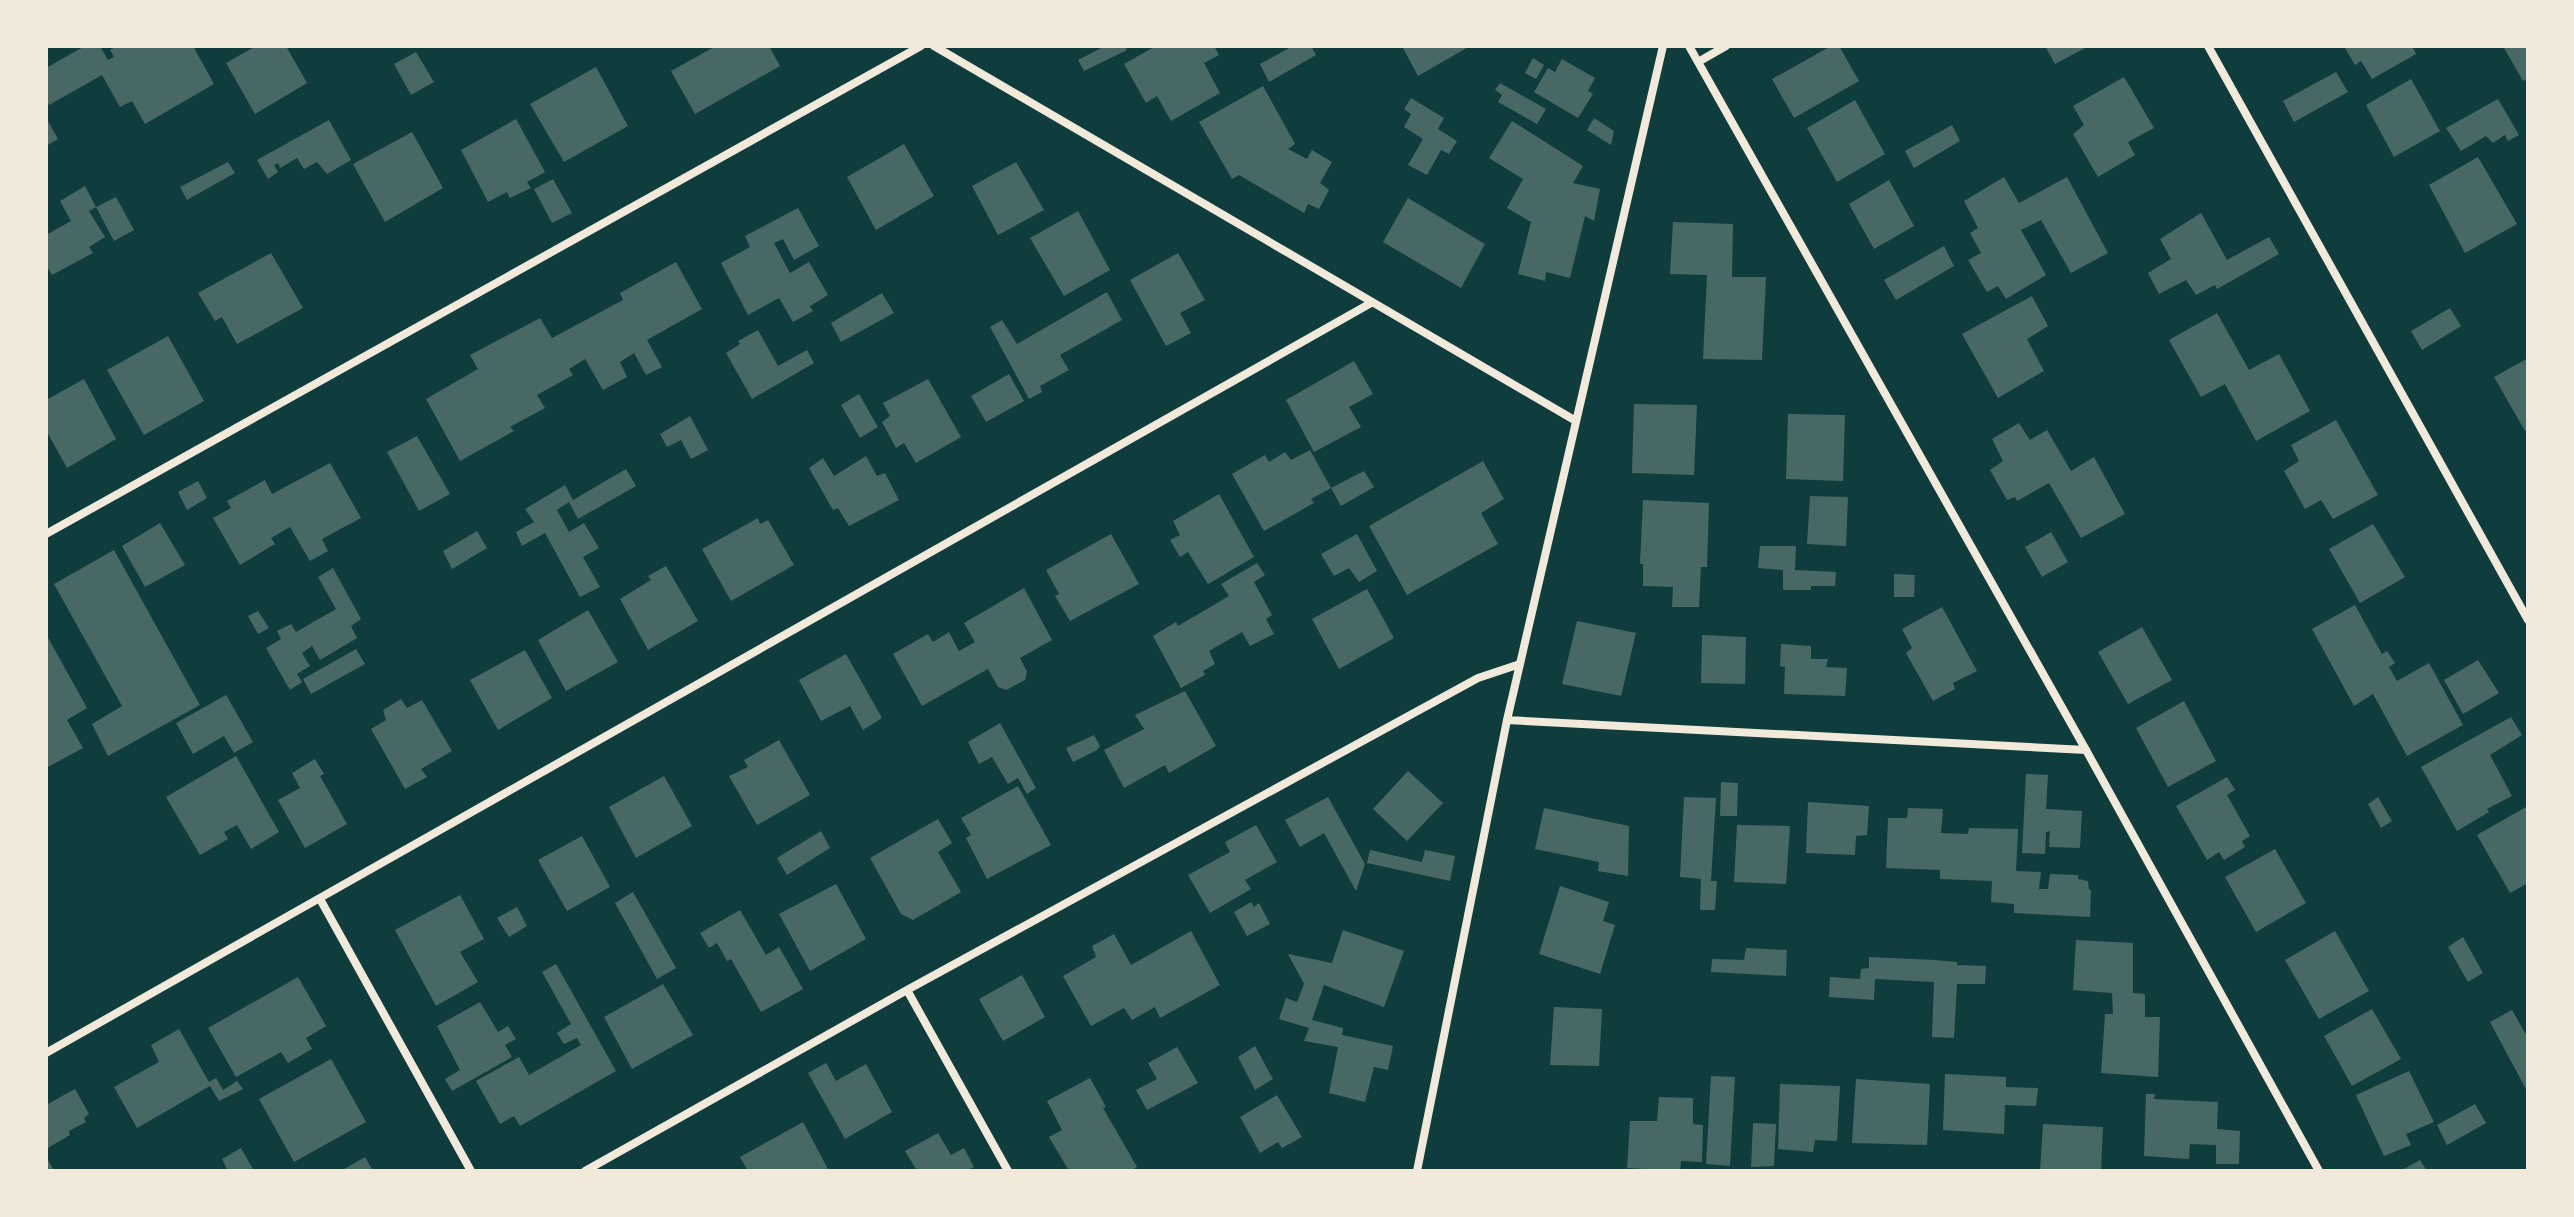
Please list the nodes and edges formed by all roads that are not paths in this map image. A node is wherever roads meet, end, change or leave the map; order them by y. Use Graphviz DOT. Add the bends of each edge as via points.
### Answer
graph roads {
  1 [pos="921,46"];
  2 [pos="934,46"];
  3 [pos="1663,46"];
  4 [pos="1689,46"];
  5 [pos="1726,46"];
  6 [pos="2208,46"];
  7 [pos="1698,62"];
  8 [pos="1371,303"];
  9 [pos="1576,421"];
  10 [pos="46,534"];
  11 [pos="2528,620"];
  12 [pos="1520,664"];
  13 [pos="1507,720"];
  14 [pos="2086,750"];
  15 [pos="320,899"];
  16 [pos="907,990"];
  17 [pos="46,1053"];
  18 [pos="471,1171"];
  19 [pos="585,1171"];
  20 [pos="1008,1171"];
  21 [pos="1417,1171"];
  22 [pos="2319,1171"];
  1 -- 10 [label="street"];
  2 -- 8 [label="street"];
  3 -- 9 [label="street"];
  4 -- 7 [label="street"];
  5 -- 7 [label="street"];
  6 -- 11 [label="street"];
  7 -- 14 [label="street"];
  8 -- 9 [label="street"];
  8 -- 15 [label="street"];
  9 -- 12 [label="street"];
  12 -- 13 [label="street"];
  12 -- 16 [label="street" via="1478,678"];
  13 -- 14 [label="street"];
  13 -- 21 [label="street"];
  14 -- 22 [label="street"];
  15 -- 17 [label="street"];
  15 -- 18 [label="street"];
  16 -- 19 [label="street"];
  16 -- 20 [label="street"];
}
